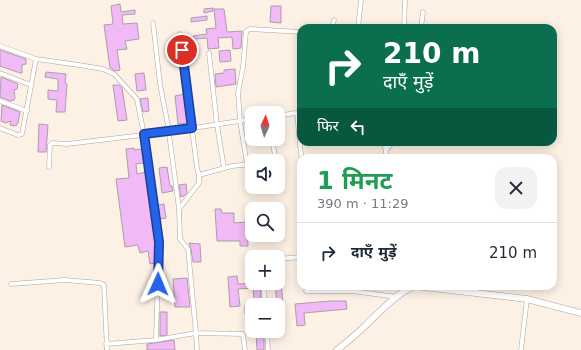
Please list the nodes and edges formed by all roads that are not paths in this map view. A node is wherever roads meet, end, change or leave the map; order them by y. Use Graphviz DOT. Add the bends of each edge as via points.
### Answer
graph roads {
  1 [pos="361,0"];
  2 [pos="405,0"];
  3 [pos="423,12"];
  4 [pos="334,20"];
  5 [pos="153,23"];
  6 [pos="333,24"];
  7 [pos="358,24"];
  8 [pos="404,24"];
  9 [pos="422,24"];
  10 [pos="297,32"];
  11 [pos="180,34"];
  12 [pos="0,46"];
  13 [pos="209,53"];
  14 [pos="36,59"];
  15 [pos="0,73"];
  16 [pos="31,85"];
  17 [pos="0,101"];
  18 [pos="27,111"];
  19 [pos="297,112"];
  20 [pos="285,115"];
  21 [pos="245,120"];
  22 [pos="240,121"];
  23 [pos="217,125"];
  24 [pos="0,128"];
  25 [pos="192,128"];
  26 [pos="168,132"];
  27 [pos="144,134"];
  28 [pos="385,146"];
  29 [pos="390,146"];
  30 [pos="386,150"];
  31 [pos="248,154"];
  32 [pos="386,154"];
  33 [pos="245,165"];
  34 [pos="49,167"];
  35 [pos="224,168"];
  36 [pos="199,175"];
  37 [pos="178,209"];
  38 [pos="297,257"];
  39 [pos="285,258"];
  40 [pos="11,284"];
  41 [pos="406,290"];
  42 [pos="453,290"];
  43 [pos="306,291"];
  44 [pos="397,297"];
  45 [pos="527,299"];
  46 [pos="581,313"];
  47 [pos="196,333"];
  48 [pos="267,338"];
  49 [pos="156,340"];
  50 [pos="106,344"];
  51 [pos="106,350"];
  52 [pos="196,350"];
  53 [pos="245,350"];
  54 [pos="268,350"];
  55 [pos="337,350"];
  56 [pos="521,350"];
  1 -- 7 [label="street"];
  2 -- 8 [label="street"];
  3 -- 9 [label="street"];
  4 -- 6 [label="street"];
  5 -- 26 [label="street"];
  10 -- 22 [label="street" via="250,29 246,31 238,93"];
  11 -- 25 [label="street"];
  12 -- 14 [label="street"];
  13 -- 23 [label="street"];
  14 -- 16 [label="street"];
  14 -- 27 [label="street" via="104,69 114,74 136,99"];
  15 -- 16 [label="street"];
  16 -- 18 [label="street"];
  17 -- 18 [label="street"];
  18 -- 24 [label="street" via="22,134 18,135"];
  19 -- 20 [label="street"];
  21 -- 22 [label="street"];
  22 -- 23 [label="street"];
  22 -- 31 [label="street"];
  23 -- 25 [label="street"];
  23 -- 35 [label="street"];
  25 -- 26 [label="street"];
  25 -- 36 [label="street"];
  26 -- 27 [label="street"];
  26 -- 37 [label="street"];
  27 -- 34 [label="street" via="67,144 52,143"];
  27 -- 49 [label="street" via="159,242"];
  28 -- 30 [label="street"];
  29 -- 30 [label="street"];
  30 -- 32 [label="street"];
  33 -- 35 [label="street"];
  35 -- 36 [label="street"];
  36 -- 37 [label="street" via="198,183"];
  37 -- 47 [label="street" via="180,239 188,249"];
  38 -- 39 [label="street"];
  40 -- 50 [label="street" via="65,280 104,285"];
  41 -- 44 [label="street"];
  42 -- 45 [label="street"];
  43 -- 44 [label="street" via="352,291"];
  44 -- 55 [label="street"];
  45 -- 46 [label="street"];
  45 -- 56 [label="street"];
  47 -- 49 [label="street"];
  47 -- 52 [label="street"];
  47 -- 53 [label="street" via="243,334"];
  48 -- 54 [label="street"];
  49 -- 50 [label="street"];
  50 -- 51 [label="street"];
}
